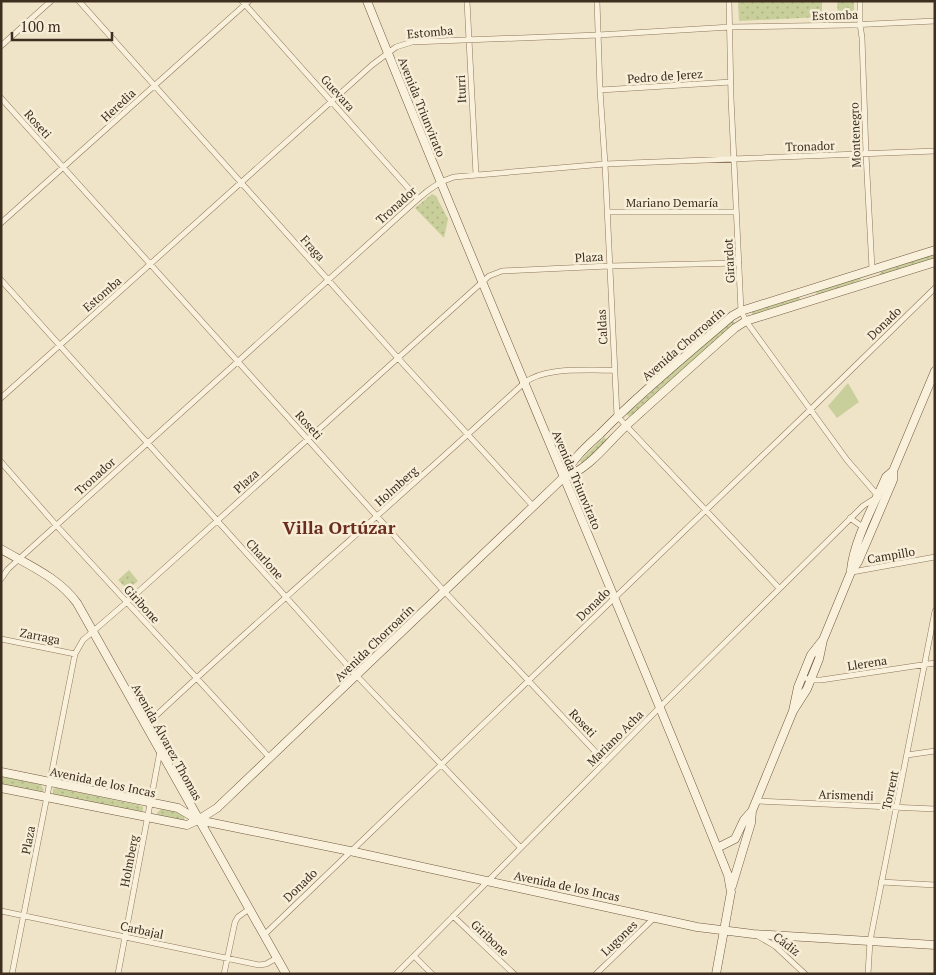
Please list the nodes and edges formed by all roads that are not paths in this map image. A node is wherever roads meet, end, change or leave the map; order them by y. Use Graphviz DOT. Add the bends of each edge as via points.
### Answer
graph roads {
  1 [pos="51,1"];
  2 [pos="79,1"];
  3 [pos="368,1"];
  4 [pos="467,1"];
  5 [pos="597,1"];
  6 [pos="729,1"];
  7 [pos="860,1"];
  8 [pos="245,2"];
  9 [pos="935,21"];
  10 [pos="860,24"];
  11 [pos="730,27"];
  12 [pos="598,35"];
  13 [pos="469,40"];
  14 [pos="1,46"];
  15 [pos="388,52"];
  16 [pos="731,82"];
  17 [pos="154,85"];
  18 [pos="600,90"];
  19 [pos="1,98"];
  20 [pos="333,101"];
  21 [pos="935,151"];
  22 [pos="866,154"];
  23 [pos="735,158"];
  24 [pos="605,164"];
  25 [pos="64,168"];
  26 [pos="476,175"];
  27 [pos="440,182"];
  28 [pos="242,183"];
  29 [pos="418,199"];
  30 [pos="607,212"];
  31 [pos="736,212"];
  32 [pos="1,223"];
  33 [pos="935,250"];
  34 [pos="935,262"];
  35 [pos="739,263"];
  36 [pos="150,265"];
  37 [pos="609,266"];
  38 [pos="872,269"];
  39 [pos="1,280"];
  40 [pos="328,280"];
  41 [pos="481,281"];
  42 [pos="875,282"];
  43 [pos="935,288"];
  44 [pos="806,290"];
  45 [pos="809,302"];
  46 [pos="741,312"];
  47 [pos="746,321"];
  48 [pos="60,344"];
  49 [pos="397,357"];
  50 [pos="238,362"];
  51 [pos="614,370"];
  52 [pos="935,371"];
  53 [pos="524,382"];
  54 [pos="1,398"];
  55 [pos="810,410"];
  56 [pos="617,416"];
  57 [pos="626,425"];
  58 [pos="468,435"];
  59 [pos="307,438"];
  60 [pos="147,443"];
  61 [pos="1,462"];
  62 [pos="563,478"];
  63 [pos="881,498"];
  64 [pos="533,506"];
  65 [pos="706,509"];
  66 [pos="376,516"];
  67 [pos="850,518"];
  68 [pos="217,521"];
  69 [pos="56,525"];
  70 [pos="864,528"];
  71 [pos="1,549"];
  72 [pos="935,557"];
  73 [pos="18,559"];
  74 [pos="851,572"];
  75 [pos="1,580"];
  76 [pos="779,588"];
  77 [pos="444,591"];
  78 [pos="286,598"];
  79 [pos="613,599"];
  80 [pos="127,602"];
  81 [pos="935,611"];
  82 [pos="92,632"];
  83 [pos="1,639"];
  84 [pos="823,640"];
  85 [pos="75,654"];
  86 [pos="935,663"];
  87 [pos="924,665"];
  88 [pos="356,676"];
  89 [pos="802,676"];
  90 [pos="196,679"];
  91 [pos="528,680"];
  92 [pos="811,680"];
  93 [pos="660,707"];
  94 [pos="793,711"];
  95 [pos="146,726"];
  96 [pos="160,751"];
  97 [pos="935,751"];
  98 [pos="907,755"];
  99 [pos="270,758"];
  100 [pos="605,762"];
  101 [pos="440,765"];
  102 [pos="1,772"];
  103 [pos="50,782"];
  104 [pos="1,788"];
  105 [pos="47,797"];
  106 [pos="756,801"];
  107 [pos="150,803"];
  108 [pos="896,807"];
  109 [pos="935,810"];
  110 [pos="752,811"];
  111 [pos="147,818"];
  112 [pos="198,820"];
  113 [pos="520,847"];
  114 [pos="717,848"];
  115 [pos="350,851"];
  116 [pos="488,881"];
  117 [pos="881,882"];
  118 [pos="935,885"];
  119 [pos="731,892"];
  120 [pos="249,909"];
  121 [pos="1,911"];
  122 [pos="24,915"];
  123 [pos="453,916"];
  124 [pos="655,917"];
  125 [pos="723,931"];
  126 [pos="264,934"];
  127 [pos="753,934"];
  128 [pos="125,937"];
  129 [pos="870,941"];
  130 [pos="935,945"];
  131 [pos="414,956"];
  132 [pos="227,958"];
  133 [pos="277,958"];
  134 [pos="12,974"];
  135 [pos="118,974"];
  136 [pos="224,974"];
  137 [pos="286,974"];
  138 [pos="396,974"];
  139 [pos="432,974"];
  140 [pos="514,974"];
  141 [pos="596,974"];
  142 [pos="716,974"];
  143 [pos="805,974"];
  144 [pos="868,974"];
  1 -- 14 [label="street"];
  2 -- 17 [label="street, Fraga"];
  3 -- 15 [label="main road, Avenida Triunvirato"];
  4 -- 13 [label="street, Iturri"];
  5 -- 12 [label="street, Caldas"];
  6 -- 11 [label="street, Girardot"];
  7 -- 10 [label="street, Montenegro"];
  8 -- 17 [label="street, Heredia"];
  8 -- 20 [label="street, Guevara"];
  9 -- 10 [label="street, Estomba"];
  10 -- 11 [label="street, Estomba"];
  10 -- 22 [label="street, Montenegro"];
  11 -- 12 [label="street, Estomba"];
  11 -- 16 [label="street, Girardot"];
  12 -- 13 [label="street, Estomba"];
  12 -- 18 [label="street, Caldas"];
  13 -- 15 [label="street, Estomba" via="412,42"];
  13 -- 26 [label="street, Iturri"];
  15 -- 20 [label="street, Estomba"];
  15 -- 27 [label="main road, Avenida Triunvirato"];
  16 -- 18 [label="street, Pedro de Jerez"];
  16 -- 23 [label="street, Girardot"];
  17 -- 25 [label="street, Heredia"];
  17 -- 28 [label="street, Fraga"];
  18 -- 24 [label="street, Caldas"];
  19 -- 25 [label="street, Roseti"];
  20 -- 28 [label="street, Estomba"];
  20 -- 29 [label="street, Guevara"];
  21 -- 22 [label="street, Tronador"];
  22 -- 23 [label="street, Tronador"];
  22 -- 38 [label="street, Montenegro"];
  23 -- 24 [label="street, Tronador"];
  23 -- 31 [label="street, Girardot"];
  24 -- 26 [label="street, Tronador"];
  24 -- 30 [label="street, Caldas"];
  25 -- 32 [label="street, Heredia"];
  25 -- 36 [label="street, Roseti"];
  26 -- 27 [label="street, Tronador"];
  27 -- 29 [label="street, Tronador"];
  27 -- 41 [label="main road, Avenida Triunvirato"];
  28 -- 36 [label="street, Estomba"];
  28 -- 40 [label="street, Fraga"];
  29 -- 40 [label="street, Tronador"];
  30 -- 31 [label="street, Mariano Demaría"];
  30 -- 37 [label="street, Caldas"];
  31 -- 35 [label="street, Girardot"];
  33 -- 38 [label="main road, Avenida Chorroarín"];
  34 -- 42 [label="main road, Avenida Chorroarín"];
  35 -- 37 [label="street, Plaza"];
  35 -- 46 [label="street, Girardot"];
  36 -- 48 [label="street, Estomba"];
  36 -- 50 [label="street, Roseti"];
  37 -- 41 [label="street, Plaza" via="502,270"];
  37 -- 51 [label="street, Caldas"];
  38 -- 42 [label="main road"];
  38 -- 44 [label="main road, Avenida Chorroarín"];
  39 -- 48 [label="street, Charlone"];
  40 -- 49 [label="street, Fraga"];
  40 -- 50 [label="street, Tronador"];
  41 -- 49 [label="street, Plaza"];
  41 -- 53 [label="main road, Avenida Triunvirato"];
  42 -- 45 [label="main road, Avenida Chorroarín"];
  43 -- 55 [label="street, Donado"];
  44 -- 45 [label="main road"];
  44 -- 46 [label="main road, Avenida Chorroarín"];
  45 -- 47 [label="main road, Avenida Chorroarín"];
  46 -- 47 [label="street, Girardot"];
  46 -- 56 [label="main road, Avenida Chorroarín" via="732,316"];
  47 -- 55 [label="street, Girardot"];
  47 -- 57 [label="main road, Avenida Chorroarín" via="734,328"];
  48 -- 54 [label="street, Estomba"];
  48 -- 60 [label="street, Charlone"];
  49 -- 58 [label="street, Fraga"];
  49 -- 59 [label="street, Plaza"];
  50 -- 59 [label="street, Roseti"];
  50 -- 60 [label="street, Tronador"];
  51 -- 53 [label="street, Holmberg" via="546,373"];
  51 -- 56 [label="street, Caldas"];
  52 -- 63 [label="main road" via="892,471 893,480"];
  53 -- 58 [label="street, Holmberg"];
  53 -- 62 [label="main road, Avenida Triunvirato"];
  55 -- 63 [label="street, Girardot"];
  55 -- 65 [label="street, Donado"];
  56 -- 57 [label="street"];
  56 -- 62 [label="main road, Avenida Chorroarín" via="576,457"];
  57 -- 62 [label="main road, Avenida Chorroarín" via="585,466"];
  57 -- 65 [label="street"];
  58 -- 64 [label="street, Fraga"];
  58 -- 66 [label="street, Holmberg"];
  59 -- 66 [label="street, Roseti"];
  59 -- 68 [label="street, Plaza"];
  60 -- 68 [label="street, Charlone"];
  60 -- 69 [label="street, Tronador"];
  61 -- 69 [label="street, Giribone"];
  62 -- 64 [label="main road, Avenida Chorroarín"];
  62 -- 79 [label="main road, Avenida Triunvirato"];
  63 -- 67 [label="street, Mariano Acha" via="869,501"];
  63 -- 70 [label="main road"];
  63 -- 74 [label="main road" via="858,562"];
  64 -- 77 [label="main road, Avenida Chorroarín"];
  65 -- 76 [label="street"];
  65 -- 79 [label="street, Donado"];
  66 -- 77 [label="street, Roseti"];
  66 -- 78 [label="street, Holmberg"];
  67 -- 70 [label="street"];
  67 -- 76 [label="street, Mariano Acha"];
  68 -- 78 [label="street, Charlone"];
  68 -- 80 [label="street, Plaza"];
  69 -- 73 [label="street, Tronador"];
  69 -- 80 [label="street, Giribone"];
  70 -- 74 [label="main road"];
  71 -- 73 [label="main road, Avenida Álvarez Thomas"];
  72 -- 74 [label="street, Campillo"];
  73 -- 75 [label="street, Tronador"];
  73 -- 82 [label="main road, Avenida Álvarez Thomas" via="51,577 66,590 77,603"];
  74 -- 84 [label="main road"];
  76 -- 93 [label="street, Mariano Acha"];
  77 -- 88 [label="main road, Avenida Chorroarín"];
  77 -- 91 [label="street, Roseti"];
  78 -- 88 [label="street, Charlone"];
  78 -- 90 [label="street, Holmberg"];
  79 -- 91 [label="street, Donado"];
  79 -- 93 [label="main road, Avenida Triunvirato"];
  80 -- 82 [label="street, Plaza"];
  80 -- 90 [label="street, Giribone"];
  81 -- 87 [label="street, Torrent"];
  82 -- 85 [label="street, Plaza" via="79,644"];
  82 -- 95 [label="main road, Avenida Álvarez Thomas"];
  83 -- 85 [label="street, Zarraga"];
  84 -- 89 [label="main road" via="811,655"];
  84 -- 92 [label="main road"];
  85 -- 103 [label="street, Plaza"];
  86 -- 87 [label="street, Llerena"];
  87 -- 92 [label="street, Llerena"];
  87 -- 98 [label="street, Torrent"];
  88 -- 99 [label="main road, Avenida Chorroarín"];
  88 -- 101 [label="street, Charlone"];
  89 -- 92 [label="street, Llerena"];
  89 -- 94 [label="main road"];
  90 -- 95 [label="street, Holmberg"];
  90 -- 99 [label="street, Giribone"];
  91 -- 100 [label="street, Roseti"];
  91 -- 101 [label="street, Donado"];
  92 -- 94 [label="main road"];
  93 -- 100 [label="street, Mariano Acha"];
  93 -- 114 [label="main road, Avenida Triunvirato"];
  94 -- 106 [label="main road"];
  95 -- 96 [label="main road, Avenida Álvarez Thomas"];
  96 -- 107 [label="street, Holmberg"];
  96 -- 112 [label="main road, Avenida Álvarez Thomas"];
  97 -- 98 [label="street"];
  98 -- 108 [label="street, Torrent"];
  99 -- 112 [label="main road, Avenida Chorroarín" via="217,808"];
  100 -- 113 [label="street, Mariano Acha"];
  101 -- 113 [label="street, Charlone"];
  101 -- 115 [label="street, Donado"];
  102 -- 103 [label="main road, Avenida de los Incas"];
  103 -- 105 [label="street, Plaza"];
  103 -- 107 [label="main road, Avenida de los Incas"];
  104 -- 105 [label="main road, Avenida de los Incas"];
  105 -- 111 [label="main road, Avenida de los Incas"];
  105 -- 122 [label="street, Plaza"];
  106 -- 108 [label="street, Arismendi"];
  106 -- 110 [label="main road"];
  107 -- 111 [label="street, Holmberg"];
  107 -- 112 [label="main road, Avenida de los Incas" via="178,808"];
  108 -- 109 [label="street, Arismendi"];
  108 -- 117 [label="street, Torrent"];
  110 -- 114 [label="main road" via="735,839"];
  110 -- 119 [label="main road"];
  111 -- 112 [label="main road, Avenida de los Incas" via="187,825"];
  111 -- 128 [label="street, Holmberg"];
  112 -- 115 [label="main road, Avenida de los Incas"];
  112 -- 120 [label="main road, Avenida Álvarez Thomas"];
  113 -- 116 [label="street, Mariano Acha"];
  114 -- 119 [label="main road, Avenida Triunvirato"];
  115 -- 116 [label="main road, Avenida de los Incas"];
  115 -- 126 [label="street, Donado"];
  116 -- 123 [label="street, Mariano Acha"];
  116 -- 124 [label="main road, Avenida de los Incas"];
  117 -- 118 [label="street"];
  117 -- 129 [label="street, Torrent"];
  119 -- 125 [label="main road, Avenida Triunvirato"];
  120 -- 126 [label="main road, Avenida Álvarez Thomas"];
  120 -- 132 [label="street" via="235,922"];
  121 -- 122 [label="street, Carbajal"];
  122 -- 128 [label="street, Carbajal"];
  122 -- 134 [label="street, Plaza"];
  123 -- 131 [label="street, Mariano Acha"];
  123 -- 140 [label="street, Giribone"];
  124 -- 125 [label="main road, Avenida de los Incas"];
  124 -- 141 [label="street, Lugones"];
  125 -- 127 [label="main road, Avenida de los Incas"];
  125 -- 142 [label="main road, Avenida Triunvirato"];
  126 -- 133 [label="main road, Avenida Álvarez Thomas"];
  127 -- 129 [label="main road, Avenida de los Incas"];
  127 -- 143 [label="street, Cádiz" via="775,946"];
  128 -- 132 [label="street, Carbajal"];
  128 -- 135 [label="street, Holmberg"];
  129 -- 130 [label="main road, Avenida de los Incas"];
  129 -- 144 [label="street, Torrent"];
  131 -- 138 [label="street, Mariano Acha"];
  131 -- 139 [label="street"];
  132 -- 133 [label="street, Carbajal" via="259,965"];
  132 -- 136 [label="street"];
  133 -- 137 [label="main road, Avenida Álvarez Thomas"];
}
